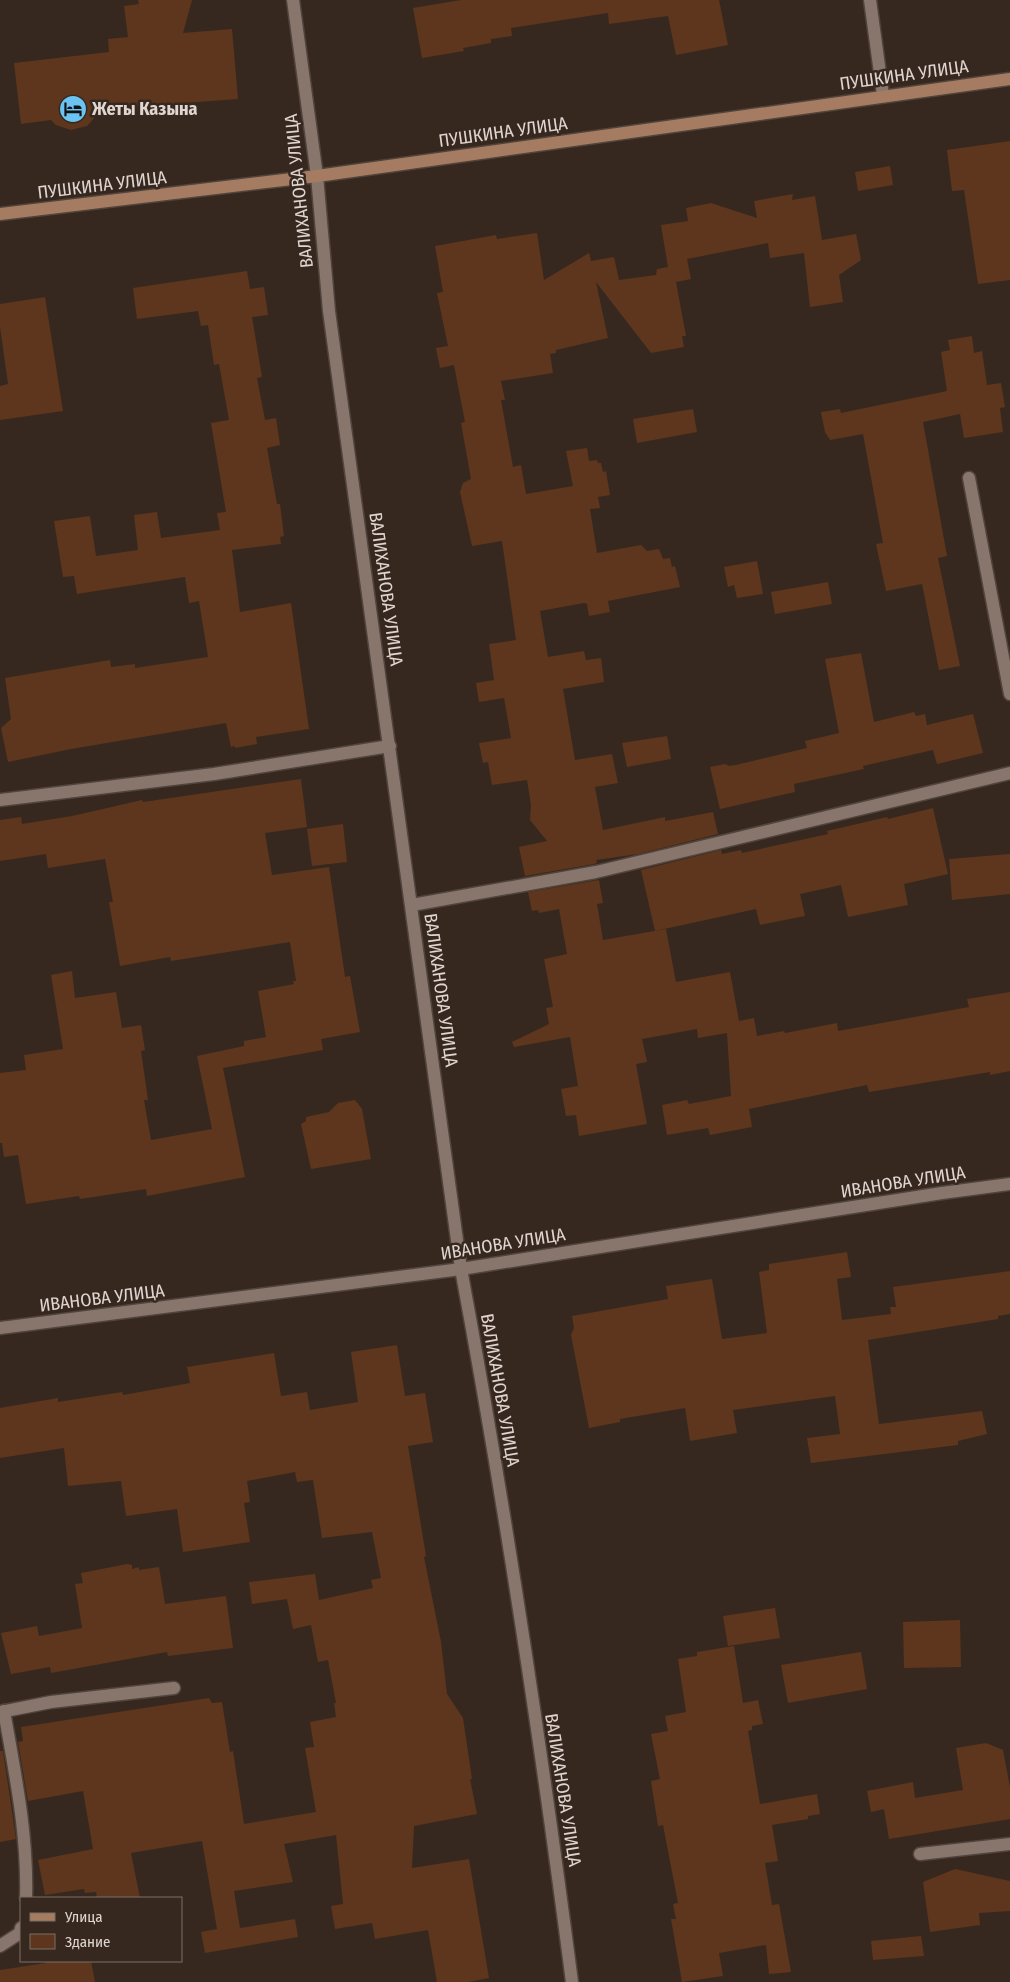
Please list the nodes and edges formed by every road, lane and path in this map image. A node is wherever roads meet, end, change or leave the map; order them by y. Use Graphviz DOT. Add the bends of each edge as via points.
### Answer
graph roads {
  1 [pos="293,0"];
  2 [pos="870,0"];
  3 [pos="1010,79"];
  4 [pos="883,95"];
  5 [pos="317,176"];
  6 [pos="0,214"];
  7 [pos="969,478"];
  8 [pos="1010,694"];
  9 [pos="390,746"];
  10 [pos="1010,773"];
  11 [pos="0,800"];
  12 [pos="412,906"];
  13 [pos="1010,1184"];
  14 [pos="461,1269"];
  15 [pos="0,1328"];
  16 [pos="174,1688"];
  17 [pos="2,1712"];
  18 [pos="1010,1844"];
  19 [pos="920,1854"];
  20 [pos="26,1897"];
  21 [pos="20,1933"];
  22 [pos="0,1946"];
  23 [pos="572,1982"];
  1 -- 5 [label="street, ВАЛИХАНОВА УЛИЦА"];
  2 -- 4 [label="street"];
  3 -- 4 [label="street, ПУШКИНА УЛИЦА"];
  4 -- 5 [label="street, ПУШКИНА УЛИЦА"];
  5 -- 6 [label="street, ПУШКИНА УЛИЦА"];
  5 -- 9 [label="street, ВАЛИХАНОВА УЛИЦА" via="329,311"];
  7 -- 8 [label="street"];
  9 -- 11 [label="street" via="214,774"];
  9 -- 12 [label="street, ВАЛИХАНОВА УЛИЦА"];
  10 -- 12 [label="street" via="596,872"];
  12 -- 14 [label="street, ВАЛИХАНОВА УЛИЦА"];
  13 -- 14 [label="street, ИВАНОВА УЛИЦА"];
  14 -- 15 [label="street, ИВАНОВА УЛИЦА"];
  14 -- 23 [label="street, ВАЛИХАНОВА УЛИЦА" via="547,1799"];
  16 -- 17 [label="street" via="52,1702"];
  17 -- 20 [label="street" via="21,1814"];
  18 -- 19 [label="street"];
  21 -- 22 [label="street"];
}
